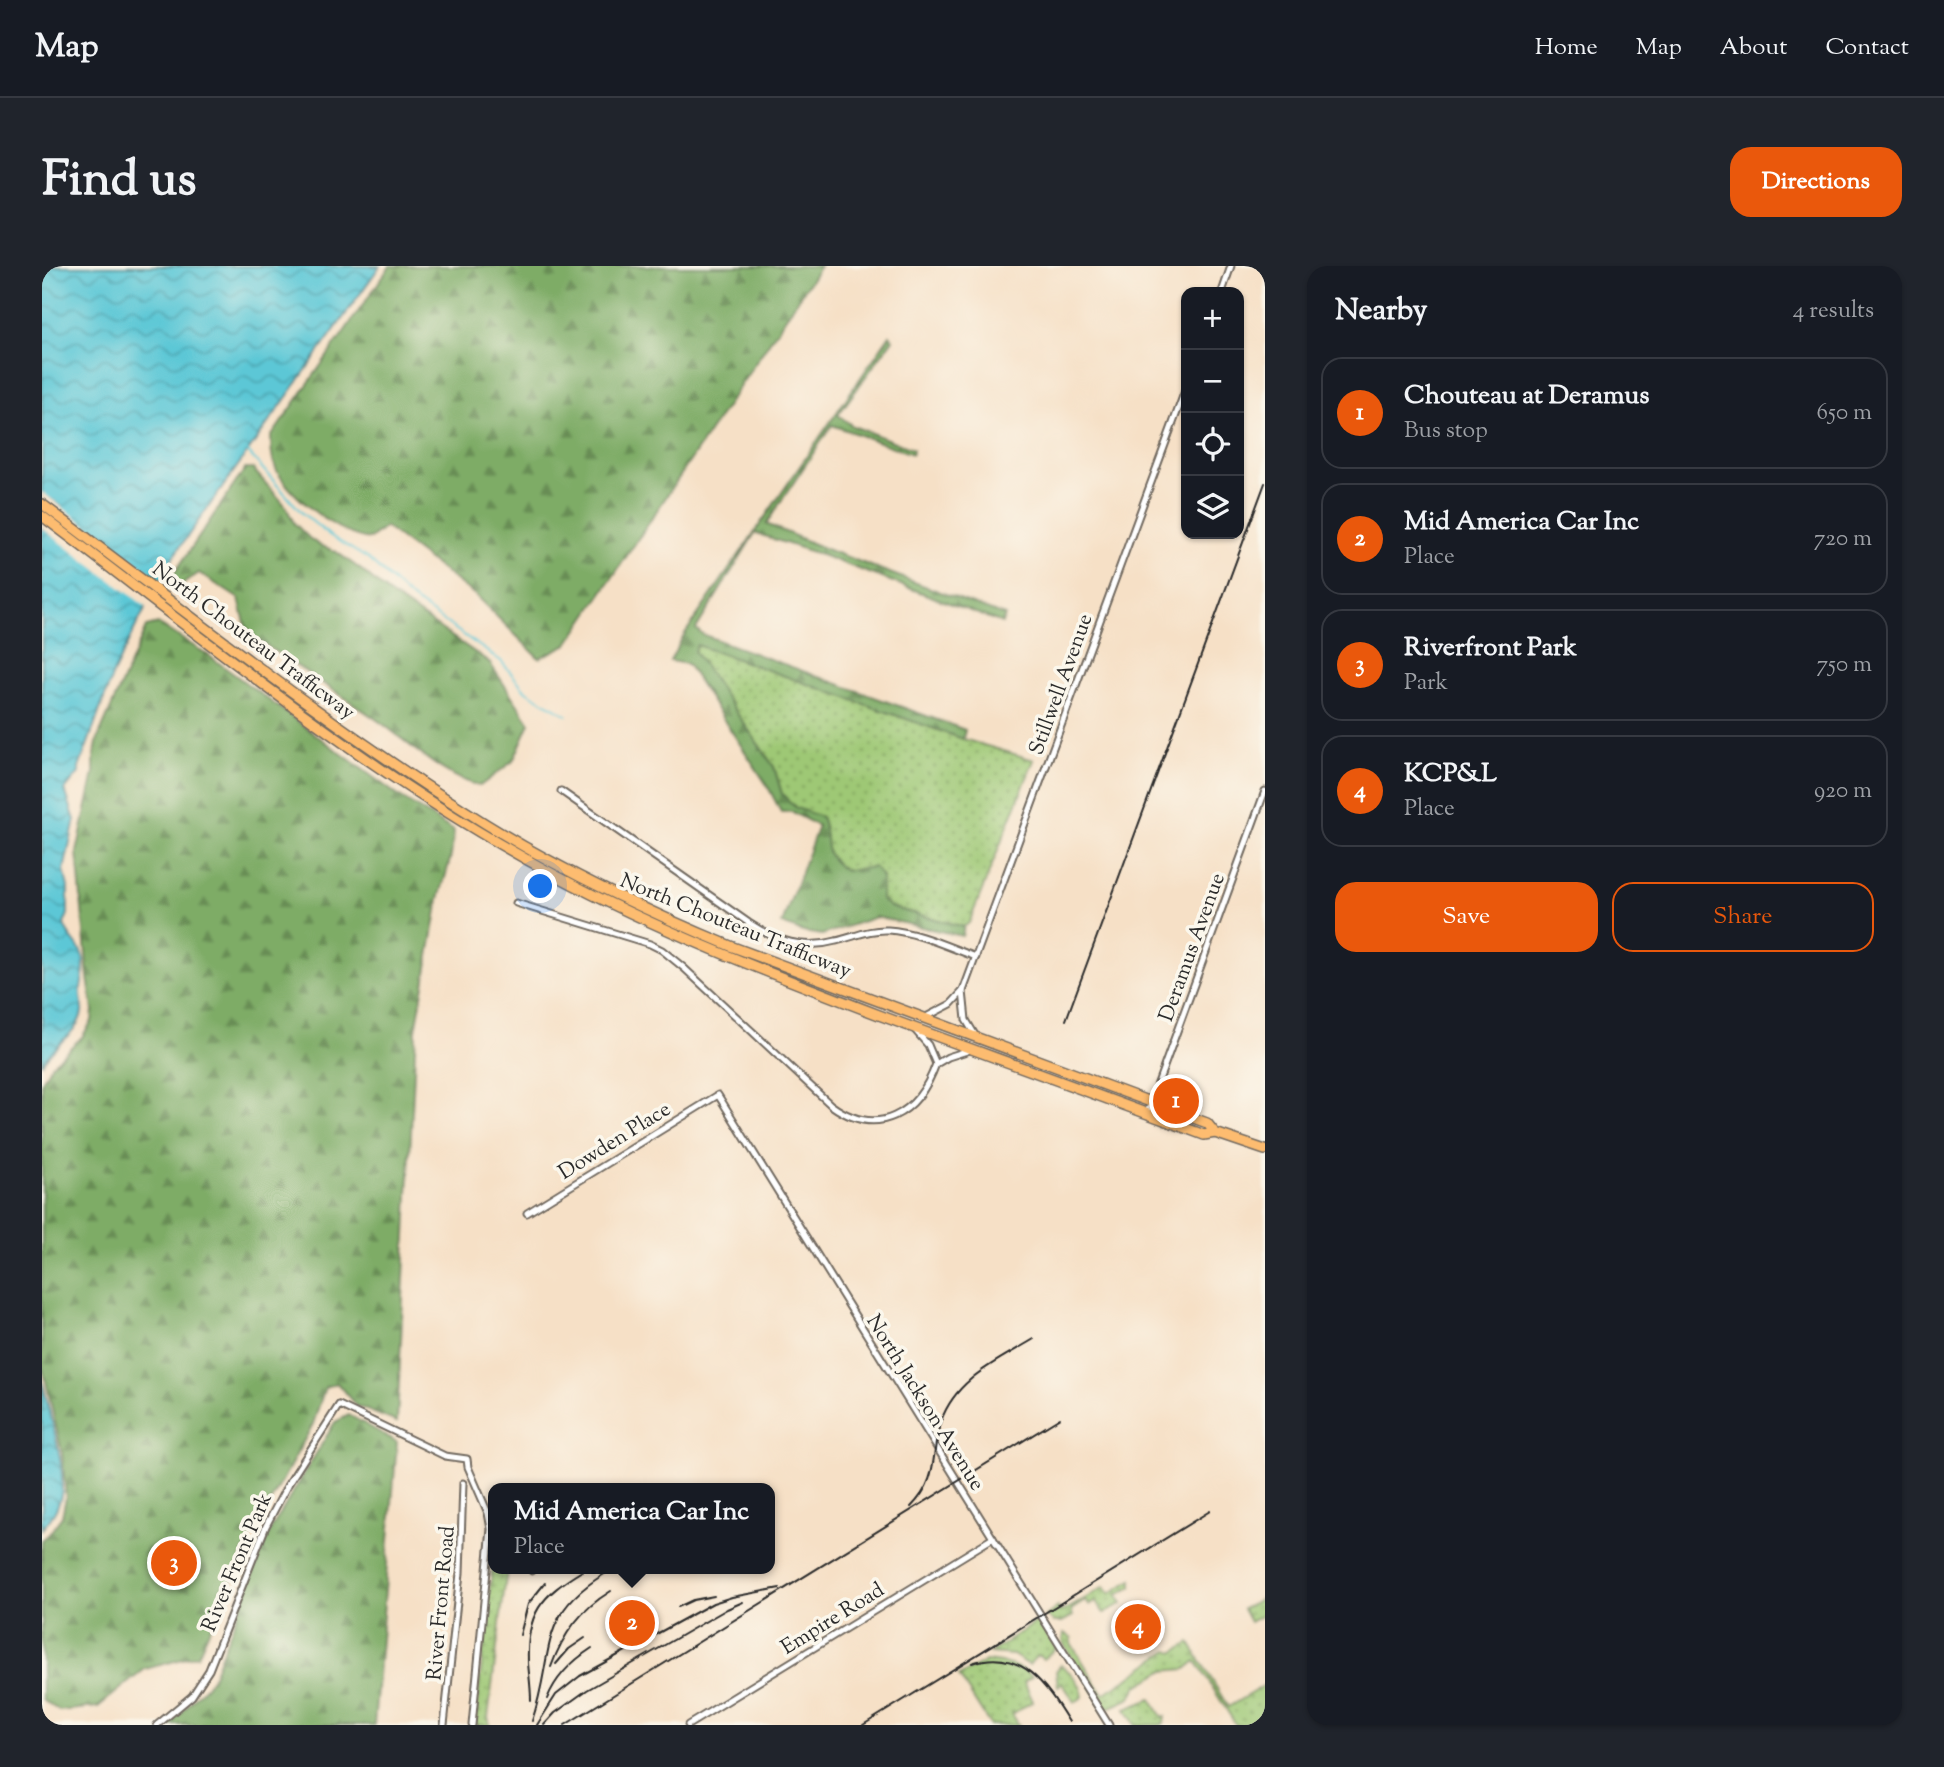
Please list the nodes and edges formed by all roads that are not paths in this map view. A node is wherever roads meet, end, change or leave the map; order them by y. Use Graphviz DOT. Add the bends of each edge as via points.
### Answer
graph roads {
  1 [pos="1231,266"];
  2 [pos="1224,287"];
  3 [pos="1181,402"];
  4 [pos="42,504"];
  5 [pos="42,516"];
  6 [pos="561,791"];
  7 [pos="1265,791"];
  8 [pos="516,903"];
  9 [pos="976,957"];
  10 [pos="963,991"];
  11 [pos="925,1017"];
  12 [pos="912,1027"];
  13 [pos="975,1036"];
  14 [pos="970,1050"];
  15 [pos="936,1065"];
  16 [pos="718,1095"];
  17 [pos="1151,1102"];
  18 [pos="1147,1113"];
  19 [pos="1215,1133"];
  20 [pos="1265,1150"];
  21 [pos="527,1213"];
  22 [pos="339,1405"];
  23 [pos="463,1483"];
  24 [pos="488,1513"];
  25 [pos="993,1538"];
  26 [pos="488,1568"];
  27 [pos="157,1725"];
  28 [pos="444,1725"];
  29 [pos="472,1725"];
  30 [pos="688,1725"];
  31 [pos="1109,1725"];
  1 -- 2 [label="street"];
  3 -- 9 [label="street, Stillwell Avenue"];
  4 -- 11 [label="main road, North Chouteau Trafficway" via="384,758 487,825 696,932"];
  5 -- 12 [label="main road, North Chouteau Trafficway" via="379,768 450,814 643,919"];
  6 -- 9 [label="street, North Chouteau Trafficway" via="777,939 817,945 888,930"];
  7 -- 17 [label="street, Deramus Avenue"];
  8 -- 15 [label="street" via="662,950 831,1105 854,1118 876,1121 914,1105"];
  9 -- 10 [label="street, Stillwell Avenue"];
  10 -- 11 [label="street" via="941,1011"];
  10 -- 13 [label="street" via="966,1020"];
  11 -- 13 [label="main road, North Chouteau Trafficway"];
  12 -- 14 [label="main road, North Chouteau Trafficway"];
  12 -- 15 [label="street" via="928,1045"];
  13 -- 17 [label="main road, North Chouteau Trafficway"];
  14 -- 15 [label="street"];
  14 -- 18 [label="main road, North Chouteau Trafficway"];
  16 -- 21 [label="street, Dowden Place"];
  16 -- 25 [label="street, North Jackson Avenue"];
  17 -- 18 [label="street, Deramus Avenue"];
  17 -- 19 [label="main road, North Chouteau Trafficway" via="1208,1123"];
  18 -- 19 [label="main road, North Chouteau Trafficway" via="1204,1135"];
  19 -- 20 [label="main road, North Chouteau Trafficway"];
  22 -- 24 [label="street, River Front Road" via="445,1456 467,1459"];
  22 -- 27 [label="street, River Front Park" via="266,1526 209,1670 192,1696"];
  23 -- 28 [label="street, River Front Road" via="460,1573"];
  25 -- 30 [label="street, Empire Road"];
  25 -- 31 [label="street, North Jackson Avenue"];
  26 -- 29 [label="street, River Front Road"];
}
